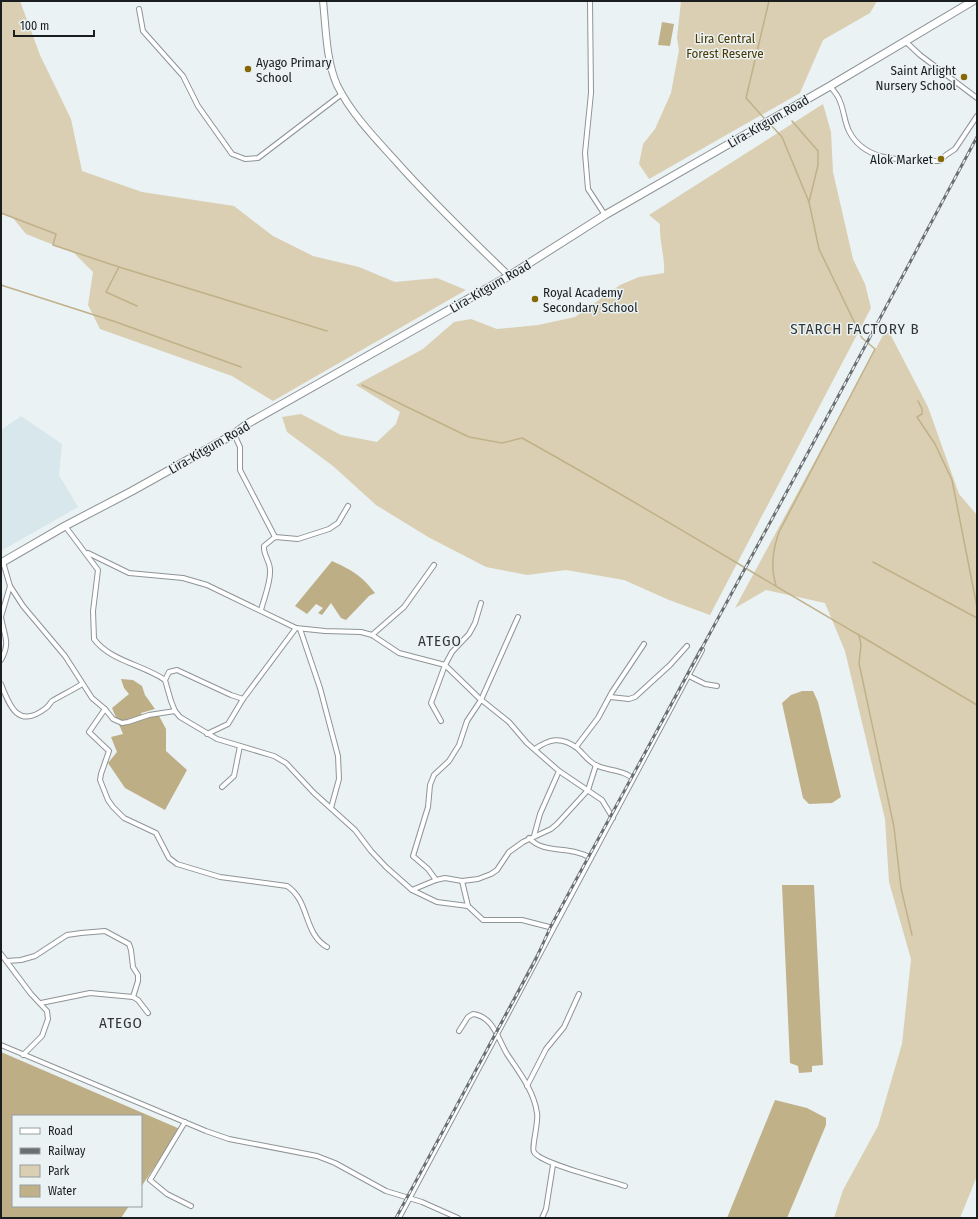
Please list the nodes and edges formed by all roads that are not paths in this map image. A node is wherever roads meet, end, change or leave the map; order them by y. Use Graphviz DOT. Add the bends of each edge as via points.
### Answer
graph roads {
  1 [pos="323,1"];
  2 [pos="590,1"];
  3 [pos="973,1"];
  4 [pos="139,9"];
  5 [pos="905,41"];
  6 [pos="830,86"];
  7 [pos="342,94"];
  8 [pos="977,98"];
  9 [pos="977,116"];
  10 [pos="605,215"];
  11 [pos="509,276"];
  12 [pos="234,434"];
  13 [pos="348,506"];
  14 [pos="64,526"];
  15 [pos="275,537"];
  16 [pos="87,553"];
  17 [pos="2,562"];
  18 [pos="434,565"];
  19 [pos="10,586"];
  20 [pos="481,603"];
  21 [pos="261,610"];
  22 [pos="1,617"];
  23 [pos="518,617"];
  24 [pos="298,628"];
  25 [pos="372,635"];
  26 [pos="644,644"];
  27 [pos="687,646"];
  28 [pos="702,650"];
  29 [pos="1,660"];
  30 [pos="445,665"];
  31 [pos="689,676"];
  32 [pos="166,680"];
  33 [pos="1,684"];
  34 [pos="82,684"];
  35 [pos="717,686"];
  36 [pos="2,693"];
  37 [pos="610,697"];
  38 [pos="243,699"];
  39 [pos="481,700"];
  40 [pos="105,709"];
  41 [pos="175,711"];
  42 [pos="440,722"];
  43 [pos="207,734"];
  44 [pos="240,746"];
  45 [pos="576,747"];
  46 [pos="535,749"];
  47 [pos="596,765"];
  48 [pos="559,771"];
  49 [pos="633,779"];
  50 [pos="222,787"];
  51 [pos="588,790"];
  52 [pos="332,808"];
  53 [pos="613,818"];
  54 [pos="534,836"];
  55 [pos="529,838"];
  56 [pos="591,858"];
  57 [pos="436,880"];
  58 [pos="462,881"];
  59 [pos="412,890"];
  60 [pos="468,906"];
  61 [pos="553,928"];
  62 [pos="327,947"];
  63 [pos="1,954"];
  64 [pos="7,961"];
  65 [pos="579,994"];
  66 [pos="133,997"];
  67 [pos="41,1004"];
  68 [pos="148,1013"];
  69 [pos="459,1031"];
  70 [pos="497,1033"];
  71 [pos="1,1045"];
  72 [pos="23,1054"];
  73 [pos="527,1086"];
  74 [pos="185,1122"];
  75 [pos="553,1165"];
  76 [pos="625,1186"];
  77 [pos="408,1198"];
  78 [pos="191,1206"];
  79 [pos="399,1218"];
  80 [pos="458,1218"];
  81 [pos="542,1218"];
  1 -- 7 [label="street" via="333,70"];
  2 -- 10 [label="street" via="591,93 585,153 588,189"];
  3 -- 5 [label="main road, Lira-Kitgum Road"];
  4 -- 7 [label="street" via="143,31 183,76 208,122 232,154 238,157 253,160 258,158"];
  5 -- 6 [label="main road, Lira-Kitgum Road"];
  5 -- 8 [label="street"];
  6 -- 9 [label="street" via="839,99 849,131 857,143 880,158 940,161 955,148"];
  6 -- 10 [label="main road, Lira-Kitgum Road"];
  7 -- 11 [label="street" via="364,127 408,175"];
  10 -- 11 [label="main road, Lira-Kitgum Road"];
  11 -- 12 [label="main road, Lira-Kitgum Road" via="247,424"];
  12 -- 14 [label="main road, Lira-Kitgum Road"];
  12 -- 15 [label="street" via="240,447 240,470"];
  13 -- 15 [label="street" via="338,523 329,529 298,539"];
  14 -- 16 [label="street"];
  14 -- 17 [label="main road, Lira-Kitgum Road"];
  15 -- 21 [label="street" via="263,550 270,572"];
  16 -- 21 [label="street" via="129,573 183,578 207,585"];
  16 -- 32 [label="street" via="98,571 93,612 94,639 117,656"];
  17 -- 19 [label="street"];
  18 -- 25 [label="street" via="404,607"];
  19 -- 22 [label="street"];
  19 -- 34 [label="street" via="23,606 65,656"];
  20 -- 30 [label="street" via="469,634 452,652"];
  21 -- 24 [label="street"];
  22 -- 29 [label="street" via="7,643"];
  23 -- 39 [label="street"];
  24 -- 25 [label="street" via="325,632 352,631"];
  24 -- 38 [label="street"];
  24 -- 52 [label="street" via="321,692 338,756 339,779"];
  25 -- 30 [label="street" via="400,653"];
  26 -- 37 [label="street"];
  27 -- 37 [label="street" via="635,697"];
  28 -- 31 [label="street"];
  30 -- 39 [label="street"];
  30 -- 42 [label="street" via="432,703"];
  31 -- 35 [label="street" via="705,684"];
  31 -- 49 [label="street"];
  32 -- 38 [label="street" via="169,672 176,670"];
  32 -- 41 [label="street"];
  33 -- 36 [label="street"];
  34 -- 36 [label="street" via="37,714 28,716 16,714"];
  34 -- 40 [label="street" via="92,698"];
  37 -- 45 [label="street"];
  38 -- 43 [label="street" via="228,724"];
  39 -- 46 [label="street" via="509,722"];
  39 -- 57 [label="street" via="467,721 459,746 449,761 437,772 430,785 428,807 413,856"];
  40 -- 41 [label="street" via="113,719 122,723"];
  40 -- 62 [label="street" via="89,732 109,751 100,780 113,807 130,821 156,833 170,858 177,864 220,877 287,886 292,889 305,910 312,933"];
  41 -- 43 [label="street"];
  43 -- 44 [label="street"];
  44 -- 50 [label="street" via="234,776"];
  44 -- 52 [label="street" via="274,756 286,763"];
  45 -- 46 [label="street" via="553,739"];
  45 -- 47 [label="street"];
  46 -- 48 [label="street"];
  47 -- 49 [label="street" via="623,773"];
  47 -- 51 [label="street"];
  48 -- 51 [label="street"];
  48 -- 54 [label="street" via="540,814"];
  49 -- 53 [label="street"];
  51 -- 53 [label="street" via="606,803"];
  51 -- 54 [label="street" via="551,829"];
  52 -- 59 [label="street" via="355,830 371,852"];
  53 -- 56 [label="street"];
  54 -- 55 [label="street"];
  55 -- 56 [label="street" via="539,847 570,850"];
  55 -- 58 [label="street" via="509,852 497,870 491,874"];
  56 -- 61 [label="street"];
  57 -- 58 [label="street" via="446,878"];
  57 -- 59 [label="street"];
  58 -- 60 [label="street"];
  59 -- 60 [label="street" via="437,902"];
  60 -- 61 [label="street" via="483,920 522,920"];
  61 -- 70 [label="street"];
  63 -- 64 [label="street"];
  64 -- 66 [label="street" via="35,956 67,936 105,931 130,947 138,981"];
  64 -- 67 [label="street"];
  65 -- 73 [label="street" via="564,1027 546,1048"];
  66 -- 67 [label="street" via="90,993"];
  66 -- 68 [label="street"];
  67 -- 72 [label="street" via="47,1011 46,1026 36,1042"];
  69 -- 70 [label="street" via="472,1014 483,1018"];
  70 -- 73 [label="street"];
  70 -- 77 [label="street"];
  71 -- 72 [label="street"];
  72 -- 74 [label="street"];
  73 -- 75 [label="street" via="538,1115 532,1148"];
  74 -- 77 [label="street" via="230,1139 317,1156 386,1191"];
  74 -- 78 [label="street" via="150,1180 167,1194"];
  75 -- 76 [label="street"];
  75 -- 81 [label="street" via="546,1209"];
  77 -- 79 [label="street"];
  77 -- 80 [label="street"];
}
